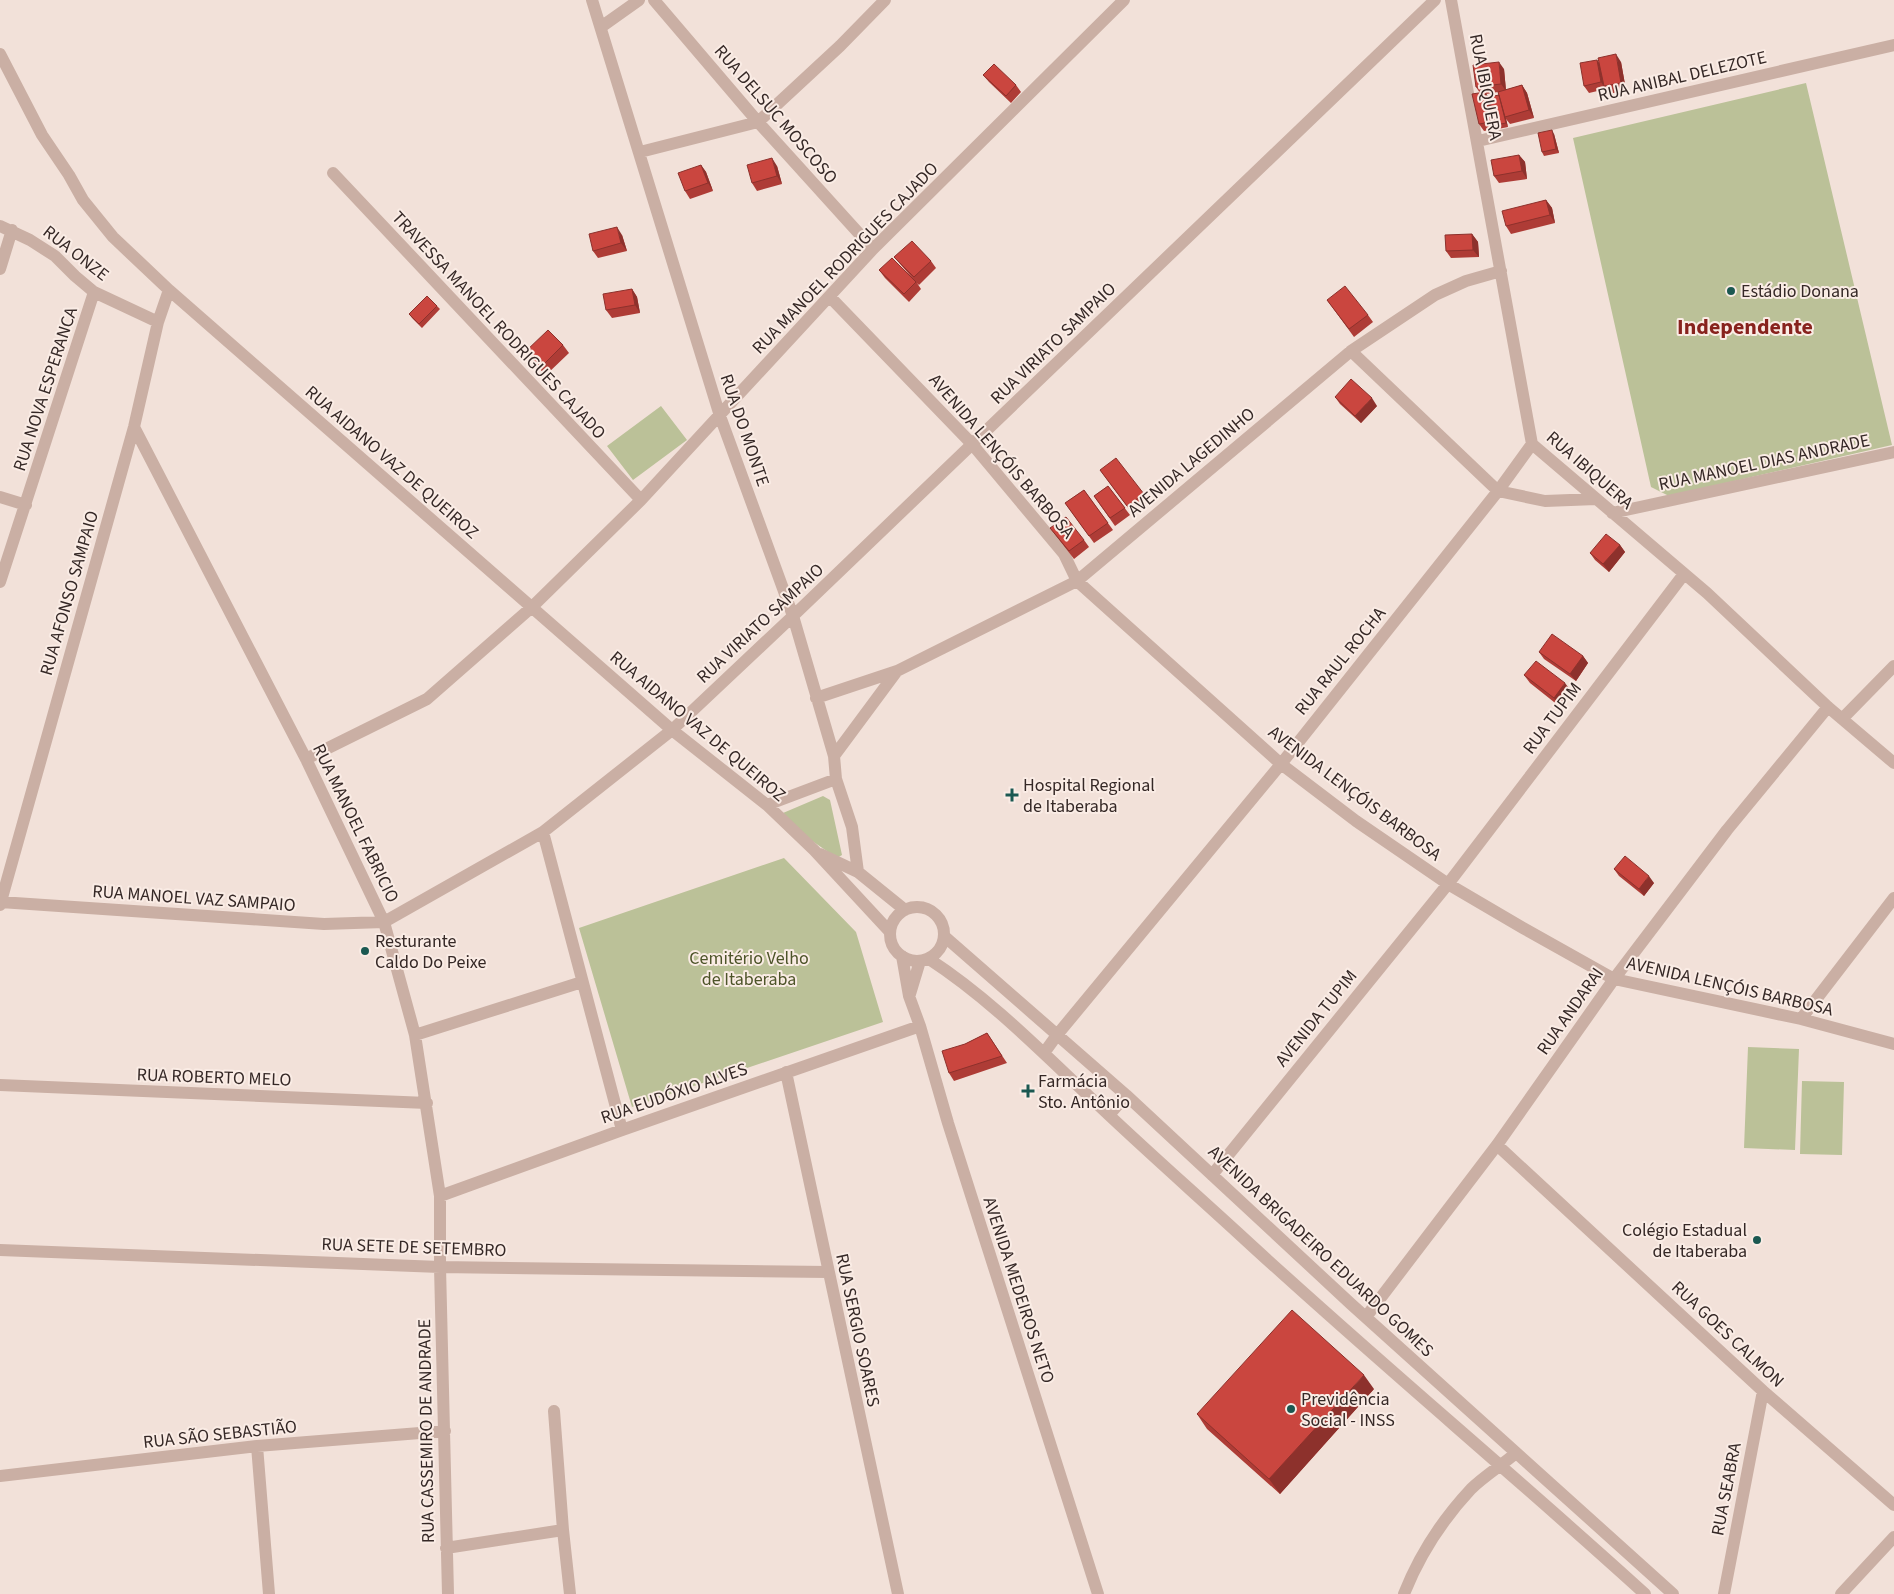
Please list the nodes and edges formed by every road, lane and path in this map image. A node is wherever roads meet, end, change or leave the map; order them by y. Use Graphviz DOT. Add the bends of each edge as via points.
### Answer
graph roads {
  1 [pos="592,0"];
  2 [pos="639,0"];
  3 [pos="654,0"];
  4 [pos="885,0"];
  5 [pos="1124,0"];
  6 [pos="1435,0"];
  7 [pos="1451,0"];
  8 [pos="601,27"];
  9 [pos="1894,46"];
  10 [pos="0,54"];
  11 [pos="758,122"];
  12 [pos="1478,141"];
  13 [pos="640,152"];
  14 [pos="333,173"];
  15 [pos="6,228"];
  16 [pos="873,249"];
  17 [pos="0,269"];
  18 [pos="1501,271"];
  19 [pos="169,290"];
  20 [pos="94,292"];
  21 [pos="830,297"];
  22 [pos="158,322"];
  23 [pos="1351,351"];
  24 [pos="720,416"];
  25 [pos="134,427"];
  26 [pos="972,444"];
  27 [pos="1532,444"];
  28 [pos="1894,452"];
  29 [pos="1498,491"];
  30 [pos="0,497"];
  31 [pos="641,500"];
  32 [pos="1596,500"];
  33 [pos="26,505"];
  34 [pos="1612,513"];
  35 [pos="5,547"];
  36 [pos="1684,574"];
  37 [pos="1077,581"];
  38 [pos="0,582"];
  39 [pos="532,607"];
  40 [pos="793,616"];
  41 [pos="1894,666"];
  42 [pos="897,671"];
  43 [pos="816,698"];
  44 [pos="1828,707"];
  45 [pos="1842,719"];
  46 [pos="672,730"];
  47 [pos="834,756"];
  48 [pos="306,759"];
  49 [pos="1894,763"];
  50 [pos="1281,764"];
  51 [pos="836,779"];
  52 [pos="766,805"];
  53 [pos="543,832"];
  54 [pos="814,850"];
  55 [pos="858,872"];
  56 [pos="1448,884"];
  57 [pos="1894,898"];
  58 [pos="0,903"];
  59 [pos="905,910"];
  60 [pos="384,922"];
  61 [pos="890,932"];
  62 [pos="944,936"];
  63 [pos="902,956"];
  64 [pos="924,960"];
  65 [pos="1614,978"];
  66 [pos="582,982"];
  67 [pos="1004,987"];
  68 [pos="909,996"];
  69 [pos="989,1005"];
  70 [pos="1801,1018"];
  71 [pos="920,1026"];
  72 [pos="1056,1035"];
  73 [pos="415,1036"];
  74 [pos="1894,1044"];
  75 [pos="1044,1053"];
  76 [pos="786,1072"];
  77 [pos="0,1086"];
  78 [pos="1126,1095"];
  79 [pos="427,1104"];
  80 [pos="1109,1115"];
  81 [pos="622,1130"];
  82 [pos="1497,1145"];
  83 [pos="1212,1175"];
  84 [pos="440,1196"];
  85 [pos="0,1250"];
  86 [pos="440,1266"];
  87 [pos="828,1272"];
  88 [pos="1351,1304"];
  89 [pos="1366,1317"];
  90 [pos="1335,1321"];
  91 [pos="1763,1391"];
  92 [pos="554,1411"];
  93 [pos="445,1431"];
  94 [pos="258,1446"];
  95 [pos="1516,1453"];
  96 [pos="1500,1467"];
  97 [pos="0,1476"];
  98 [pos="1571,1501"];
  99 [pos="1894,1505"];
  100 [pos="1557,1514"];
  101 [pos="563,1530"];
  102 [pos="1894,1537"];
  103 [pos="446,1548"];
  104 [pos="1632,1556"];
  105 [pos="1618,1569"];
  106 [pos="269,1594"];
  107 [pos="448,1594"];
  108 [pos="570,1594"];
  109 [pos="898,1594"];
  110 [pos="1098,1594"];
  111 [pos="1404,1594"];
  112 [pos="1645,1594"];
  113 [pos="1673,1594"];
  114 [pos="1724,1594"];
  115 [pos="1841,1594"];
  1 -- 8 [label="street, RUA DO MONTE"];
  2 -- 8 [label="street"];
  3 -- 11 [label="street, RUA DELSUC MOSCOSO"];
  4 -- 11 [label="street"];
  5 -- 16 [label="street, RUA MANOEL RODRIGUES CAJADO"];
  6 -- 26 [label="street, RUA VIRIATO SAMPAIO"];
  7 -- 12 [label="street, RUA IBIQUERA"];
  8 -- 13 [label="street, RUA DO MONTE"];
  9 -- 12 [label="street, RUA ANIBAL DELEZOTE"];
  10 -- 19 [label="street, RUA AIDANO VAZ DE QUEIROZ" via="42,135 83,200 113,237"];
  11 -- 13 [label="street"];
  11 -- 16 [label="street, RUA DELSUC MOSCOSO"];
  12 -- 18 [label="street, RUA IBIQUERA"];
  13 -- 24 [label="street, RUA DO MONTE"];
  14 -- 31 [label="street, TRAVESSA MANOEL RODRIGUES CAJADO"];
  15 -- 17 [label="street"];
  15 -- 20 [label="street, RUA ONZE" via="55,256"];
  16 -- 21 [label="street, RUA MANOEL RODRIGUES CAJADO"];
  18 -- 23 [label="street, AVENIDA LAGEDINHO" via="1466,281 1435,295"];
  18 -- 27 [label="street, RUA IBIQUERA"];
  19 -- 22 [label="street, RUA AFONSO SAMPAIO"];
  19 -- 39 [label="street, RUA AIDANO VAZ DE QUEIROZ"];
  20 -- 22 [label="street, RUA ONZE"];
  20 -- 33 [label="street, RUA NOVA ESPERANCA"];
  21 -- 24 [label="street, RUA MANOEL RODRIGUES CAJADO"];
  21 -- 26 [label="street, AVENIDA LENÇÓIS BARBOSA"];
  22 -- 25 [label="street, RUA AFONSO SAMPAIO"];
  23 -- 29 [label="street"];
  23 -- 37 [label="street, AVENIDA LAGEDINHO"];
  24 -- 31 [label="street, RUA MANOEL RODRIGUES CAJADO"];
  24 -- 40 [label="street, RUA DO MONTE"];
  25 -- 48 [label="street, RUA MANOEL FABRICIO"];
  25 -- 58 [label="street, RUA AFONSO SAMPAIO"];
  26 -- 37 [label="street, AVENIDA LENÇÓIS BARBOSA" via="1064,554"];
  26 -- 40 [label="street, RUA VIRIATO SAMPAIO"];
  27 -- 29 [label="street, RUA RAUL ROCHA"];
  27 -- 32 [label="street, RUA IBIQUERA"];
  28 -- 34 [label="street, RUA MANOEL DIAS ANDRADE"];
  29 -- 32 [label="street" via="1545,501"];
  29 -- 50 [label="street, RUA RAUL ROCHA"];
  30 -- 33 [label="street"];
  31 -- 39 [label="street, RUA MANOEL RODRIGUES CAJADO"];
  32 -- 34 [label="street, RUA IBIQUERA"];
  33 -- 35 [label="street, RUA NOVA ESPERANCA"];
  34 -- 36 [label="street, RUA IBIQUERA"];
  35 -- 38 [label="street, RUA NOVA ESPERANCA"];
  36 -- 44 [label="street, RUA IBIQUERA"];
  36 -- 56 [label="street, RUA TUPIM"];
  37 -- 42 [label="street, AVENIDA LAGEDINHO"];
  37 -- 50 [label="street, AVENIDA LENÇÓIS BARBOSA"];
  39 -- 46 [label="street, RUA AIDANO VAZ DE QUEIROZ"];
  39 -- 48 [label="street, RUA MANOEL RODRIGUES CAJADO" via="427,699"];
  40 -- 43 [label="street, RUA DO MONTE"];
  40 -- 46 [label="street, RUA VIRIATO SAMPAIO"];
  41 -- 45 [label="street"];
  42 -- 43 [label="street, AVENIDA LAGEDINHO"];
  42 -- 47 [label="street, AVENIDA LAGEDINHO"];
  43 -- 47 [label="street, RUA DO MONTE"];
  44 -- 45 [label="street, RUA IBIQUERA"];
  44 -- 65 [label="street, RUA ANDARAI" via="1727,830"];
  45 -- 49 [label="street, RUA IBIQUERA"];
  46 -- 52 [label="street, RUA AIDANO VAZ DE QUEIROZ"];
  46 -- 53 [label="street, RUA VIRIATO SAMPAIO"];
  47 -- 51 [label="street, RUA DO MONTE"];
  48 -- 60 [label="street, RUA MANOEL FABRICIO"];
  50 -- 56 [label="street, AVENIDA LENÇÓIS BARBOSA" via="1356,821"];
  50 -- 72 [label="street, RUA RAUL ROCHA"];
  51 -- 52 [label="street"];
  51 -- 55 [label="street, RUA DO MONTE" via="852,827"];
  52 -- 54 [label="street, RUA AIDANO VAZ DE QUEIROZ"];
  53 -- 60 [label="street, RUA VIRIATO SAMPAIO"];
  53 -- 66 [label="street"];
  54 -- 55 [label="street, RUA AIDANO VAZ DE QUEIROZ"];
  54 -- 61 [label="street, RUA AIDANO VAZ DE QUEIROZ"];
  55 -- 59 [label="street, RUA AIDANO VAZ DE QUEIROZ"];
  56 -- 65 [label="street, AVENIDA LENÇÓIS BARBOSA"];
  56 -- 83 [label="street, AVENIDA TUPIM"];
  57 -- 70 [label="street"];
  58 -- 60 [label="street, RUA MANOEL VAZ SAMPAIO" via="324,924"];
  59 -- 61 [label="street" via="892,923"];
  59 -- 62 [label="street" via="914,907 932,912 944,927"];
  60 -- 73 [label="street, RUA MANOEL FABRICIO"];
  61 -- 63 [label="street" via="895,950"];
  62 -- 64 [label="street" via="939,950"];
  62 -- 67 [label="street, AVENIDA BRIGADEIRO EDUARDO GOMES"];
  63 -- 64 [label="street" via="910,960"];
  63 -- 68 [label="street, AVENIDA MEDEIROS NETO"];
  64 -- 68 [label="street"];
  64 -- 69 [label="street" via="952,974"];
  65 -- 70 [label="street, AVENIDA LENÇÓIS BARBOSA"];
  65 -- 82 [label="street, RUA ANDARAI"];
  66 -- 73 [label="street"];
  66 -- 81 [label="street"];
  67 -- 69 [label="street"];
  67 -- 72 [label="street, AVENIDA BRIGADEIRO EDUARDO GOMES"];
  68 -- 71 [label="street, AVENIDA MEDEIROS NETO"];
  69 -- 75 [label="street"];
  70 -- 74 [label="street, AVENIDA LENÇÓIS BARBOSA"];
  71 -- 76 [label="street, RUA EUDÓXIO ALVES"];
  71 -- 110 [label="street, AVENIDA MEDEIROS NETO"];
  72 -- 75 [label="street, RUA RAUL ROCHA"];
  72 -- 78 [label="street, AVENIDA BRIGADEIRO EDUARDO GOMES"];
  73 -- 79 [label="street, RUA MANOEL FABRICIO"];
  75 -- 80 [label="street"];
  76 -- 81 [label="street, RUA EUDÓXIO ALVES"];
  76 -- 87 [label="street, RUA SERGIO SOARES"];
  77 -- 79 [label="street, RUA ROBERTO MELO"];
  78 -- 80 [label="street"];
  78 -- 83 [label="street, AVENIDA BRIGADEIRO EDUARDO GOMES"];
  79 -- 84 [label="street, RUA MANOEL FABRICIO"];
  80 -- 90 [label="street"];
  81 -- 84 [label="street, RUA EUDÓXIO ALVES"];
  82 -- 89 [label="street, RUA ANDARAI"];
  82 -- 91 [label="street, RUA GOES CALMON"];
  83 -- 88 [label="street, AVENIDA BRIGADEIRO EDUARDO GOMES"];
  84 -- 86 [label="street, RUA MANOEL FABRICIO"];
  85 -- 86 [label="street, RUA SETE DE SETEMBRO"];
  86 -- 87 [label="street, RUA SETE DE SETEMBRO"];
  86 -- 93 [label="street, RUA CASSEMIRO DE ANDRADE"];
  87 -- 109 [label="street, RUA SERGIO SOARES"];
  88 -- 89 [label="street, AVENIDA BRIGADEIRO EDUARDO GOMES"];
  88 -- 90 [label="street"];
  89 -- 95 [label="street, AVENIDA BRIGADEIRO EDUARDO GOMES"];
  90 -- 96 [label="street"];
  91 -- 99 [label="street, RUA GOES CALMON"];
  91 -- 114 [label="street, RUA SEABRA"];
  92 -- 101 [label="street"];
  93 -- 94 [label="street, RUA SÃO SEBASTIÃO"];
  93 -- 103 [label="street, RUA CASSEMIRO DE ANDRADE"];
  94 -- 97 [label="street, RUA SÃO SEBASTIÃO"];
  94 -- 106 [label="street"];
  95 -- 96 [label="street"];
  95 -- 98 [label="street, AVENIDA BRIGADEIRO EDUARDO GOMES"];
  96 -- 100 [label="street"];
  96 -- 111 [label="street" via="1472,1488 1442,1525"];
  98 -- 100 [label="street"];
  98 -- 104 [label="street, AVENIDA BRIGADEIRO EDUARDO GOMES"];
  100 -- 105 [label="street"];
  101 -- 103 [label="street"];
  101 -- 108 [label="street"];
  102 -- 115 [label="street"];
  103 -- 107 [label="street, RUA CASSEMIRO DE ANDRADE"];
  104 -- 105 [label="street"];
  104 -- 113 [label="street, AVENIDA BRIGADEIRO EDUARDO GOMES"];
  105 -- 112 [label="street"];
}
